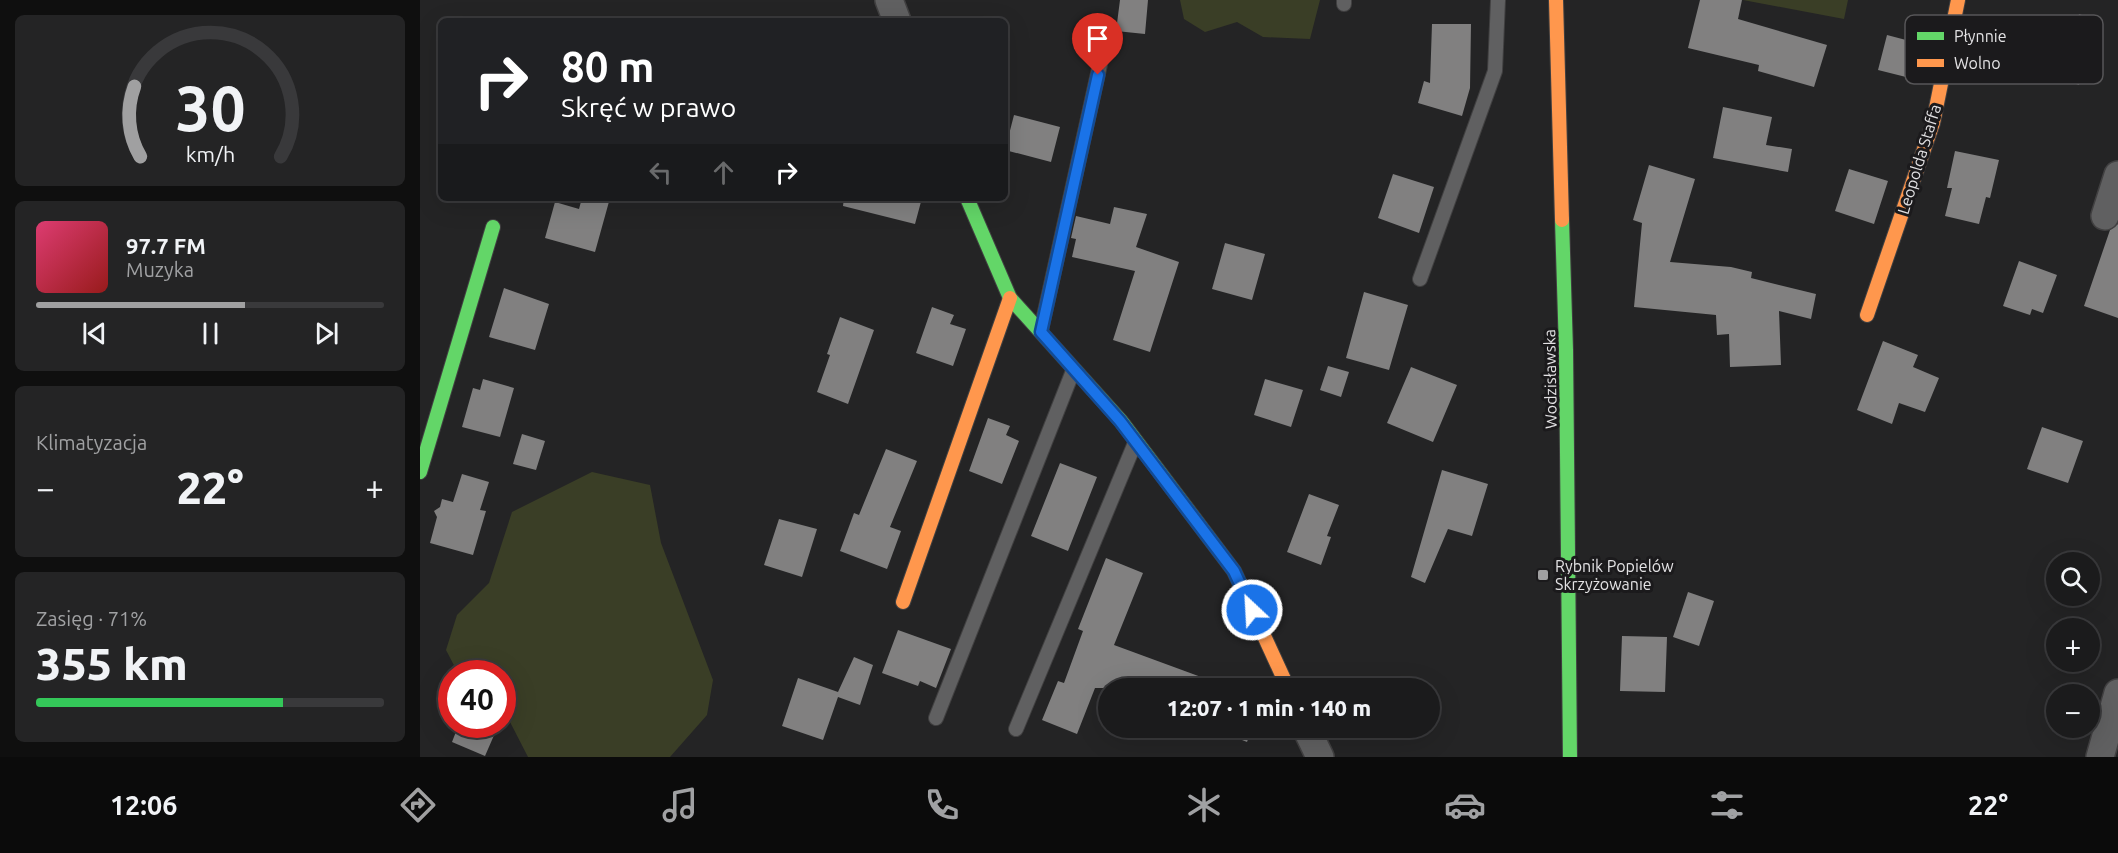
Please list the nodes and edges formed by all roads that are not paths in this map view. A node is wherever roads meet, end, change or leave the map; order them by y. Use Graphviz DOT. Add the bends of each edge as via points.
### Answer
graph roads {
  1 [pos="889,0"];
  2 [pos="1498,0"];
  3 [pos="1556,0"];
  4 [pos="1958,0"];
  5 [pos="1955,15"];
  6 [pos="896,18"];
  7 [pos="1103,51"];
  8 [pos="1941,84"];
  9 [pos="2118,175"];
  10 [pos="968,201"];
  11 [pos="2105,216"];
  12 [pos="493,227"];
  13 [pos="1420,279"];
  14 [pos="1010,298"];
  15 [pos="1867,315"];
  16 [pos="1041,332"];
  17 [pos="1074,369"];
  18 [pos="1136,441"];
  19 [pos="420,472"];
  20 [pos="903,602"];
  21 [pos="1283,678"];
  22 [pos="2118,693"];
  23 [pos="936,718"];
  24 [pos="1016,729"];
  25 [pos="1311,738"];
  26 [pos="1320,757"];
  27 [pos="1570,757"];
  28 [pos="2100,757"];
  1 -- 6 [label="street"];
  2 -- 13 [label="lane" via="1495,71"];
  3 -- 27 [label="street, Wodzisławska" via="1566,350"];
  4 -- 5 [label="street, Leopolda Staffa"];
  7 -- 16 [label="lane"];
  8 -- 15 [label="street, Leopolda Staffa" via="1933,123"];
  9 -- 11 [label="street"];
  10 -- 14 [label="street"];
  12 -- 19 [label="street"];
  14 -- 16 [label="street"];
  14 -- 20 [label="street"];
  16 -- 17 [label="street"];
  17 -- 18 [label="street"];
  17 -- 23 [label="lane"];
  18 -- 21 [label="street" via="1234,571"];
  18 -- 24 [label="lane"];
  22 -- 28 [label="street"];
  25 -- 26 [label="street"];
}
